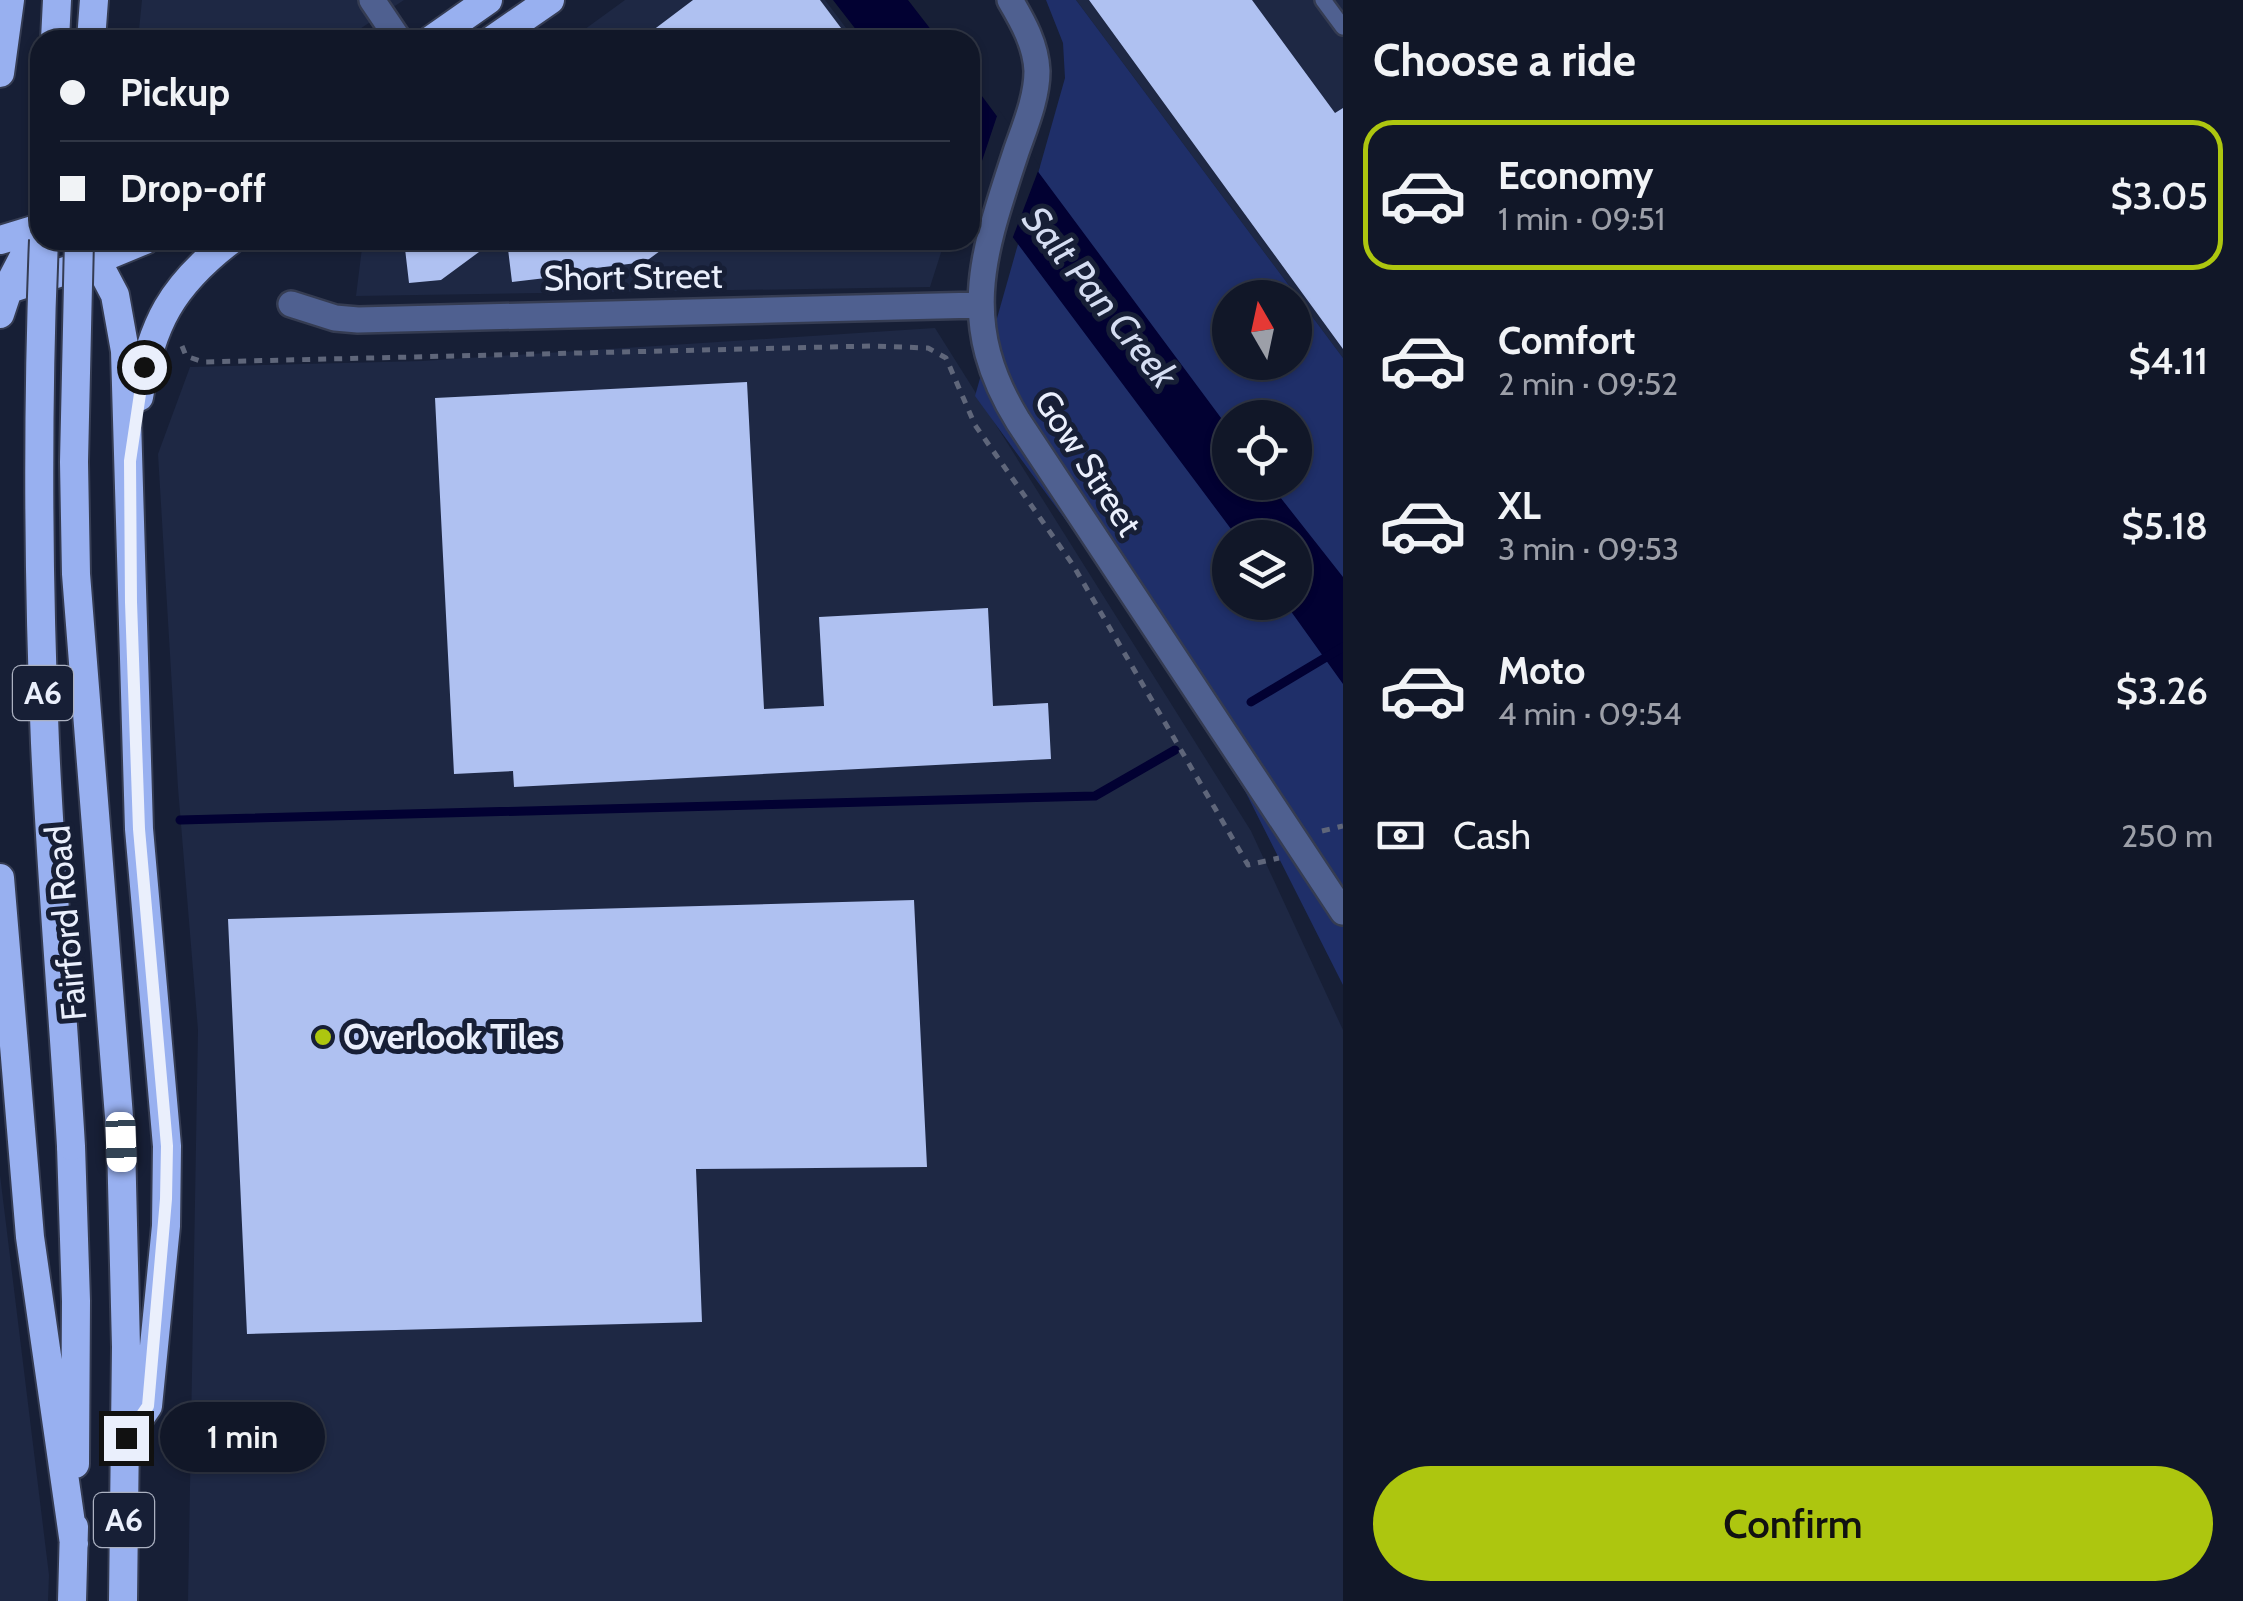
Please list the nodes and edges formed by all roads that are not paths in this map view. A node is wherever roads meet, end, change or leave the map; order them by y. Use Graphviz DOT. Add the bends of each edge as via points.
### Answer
graph roads {
  1 [pos="57,0"];
  2 [pos="94,0"];
  3 [pos="372,0"];
  4 [pos="488,0"];
  5 [pos="550,0"];
  6 [pos="1010,0"];
  7 [pos="1323,0"];
  8 [pos="10,1"];
  9 [pos="1343,27"];
  10 [pos="55,30"];
  11 [pos="91,30"];
  12 [pos="392,30"];
  13 [pos="445,30"];
  14 [pos="506,30"];
  15 [pos="0,73"];
  16 [pos="30,234"];
  17 [pos="0,240"];
  18 [pos="31,250"];
  19 [pos="41,250"];
  20 [pos="82,250"];
  21 [pos="87,250"];
  22 [pos="88,250"];
  23 [pos="219,250"];
  24 [pos="2,299"];
  25 [pos="291,304"];
  26 [pos="980,305"];
  27 [pos="130,461"];
  28 [pos="0,878"];
  29 [pos="1343,912"];
  30 [pos="126,1438"];
  31 [pos="74,1544"];
  32 [pos="72,1601"];
  33 [pos="123,1601"];
  1 -- 10 [label="highway"];
  2 -- 11 [label="highway"];
  3 -- 12 [label="street"];
  4 -- 13 [label="highway"];
  5 -- 14 [label="highway"];
  6 -- 26 [label="street, Gow Street" via="1034,52 1036,84 990,230"];
  7 -- 9 [label="lane"];
  8 -- 15 [label="highway"];
  16 -- 17 [label="highway"];
  18 -- 24 [label="highway"];
  19 -- 31 [label="highway, Fairford Road / A6, bridge" via="41,641 71,1146"];
  20 -- 24 [label="highway"];
  21 -- 30 [label="highway, Fairford Road / A6, bridge" via="74,462 76,574 121,1142"];
  22 -- 27 [label="highway, A6" via="120,313"];
  23 -- 27 [label="highway, A6" via="165,308 144,367"];
  25 -- 26 [label="street, Short Street" via="358,320"];
  26 -- 29 [label="street, Gow Street" via="988,356 1008,405"];
  27 -- 30 [label="highway, A6" via="139,829 167,1146 148,1406"];
  28 -- 31 [label="highway" via="30,1237"];
  30 -- 33 [label="highway, Fairford Road / A6"];
  31 -- 32 [label="highway, Fairford Road / A6"];
}
